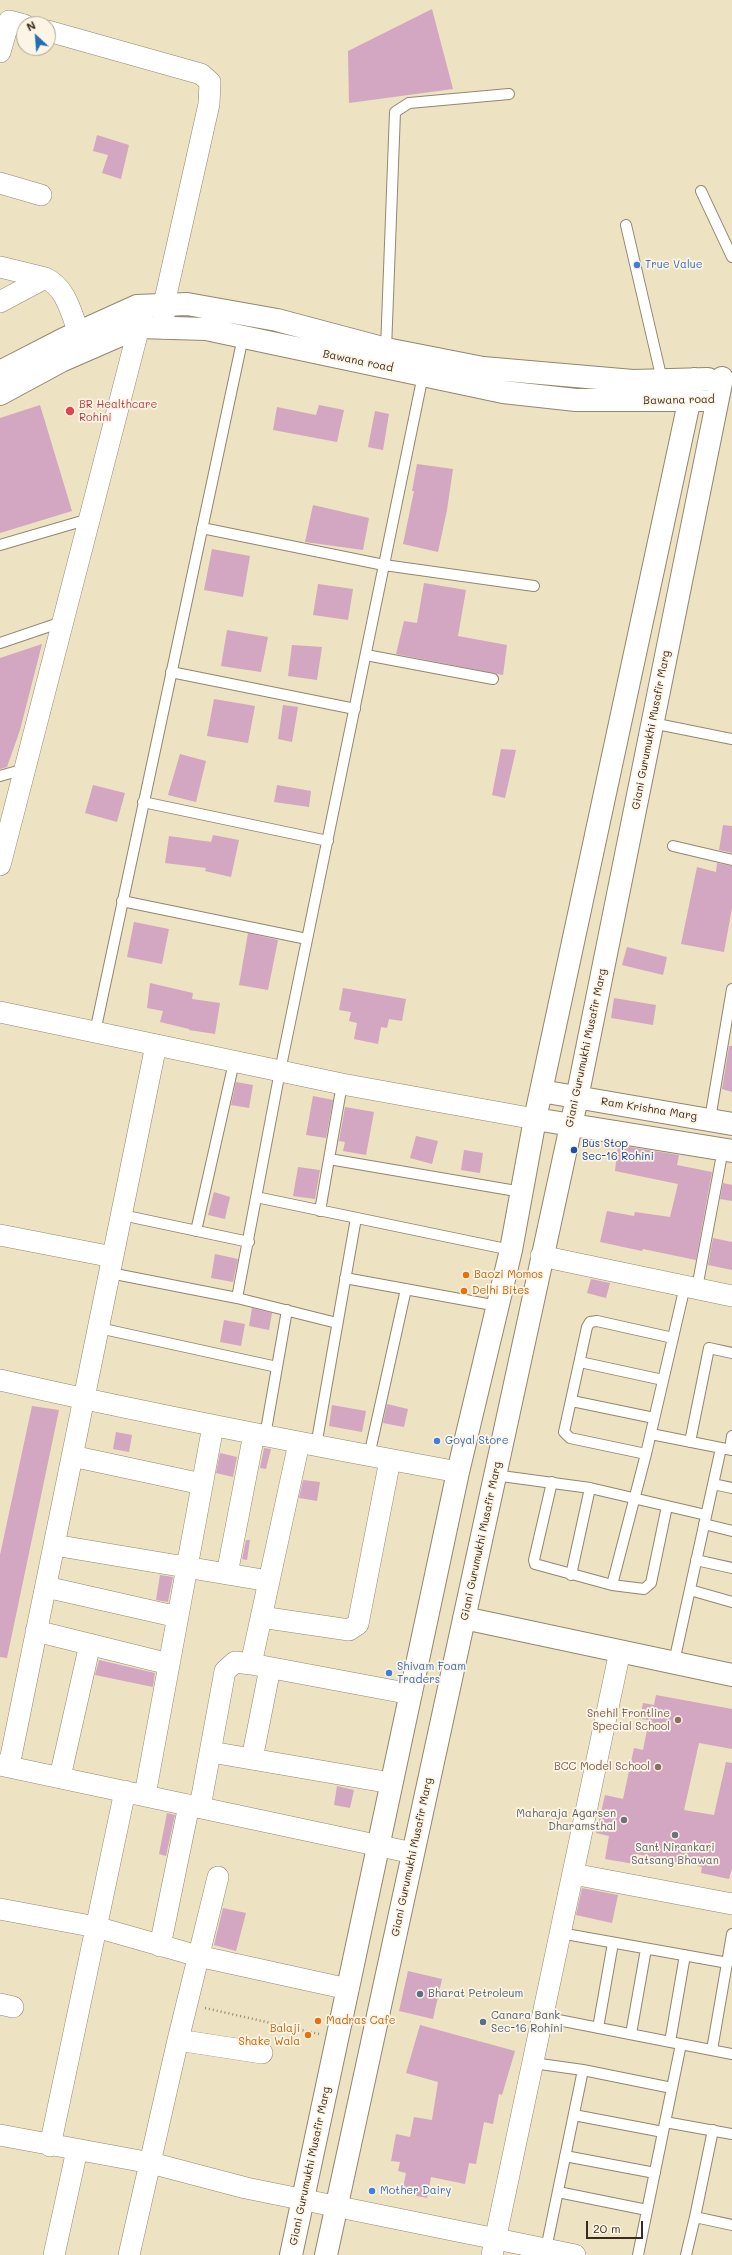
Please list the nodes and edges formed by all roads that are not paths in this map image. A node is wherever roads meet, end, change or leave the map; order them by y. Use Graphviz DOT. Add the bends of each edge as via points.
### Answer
graph roads {
  1 [pos="11,21"];
  2 [pos="56,34"];
  3 [pos="0,52"];
  4 [pos="509,94"];
  5 [pos="0,184"];
  6 [pos="701,191"];
  7 [pos="41,195"];
  8 [pos="626,224"];
  9 [pos="732,257"];
  10 [pos="0,267"];
  11 [pos="45,278"];
  12 [pos="0,302"];
  13 [pos="164,304"];
  14 [pos="139,327"];
  15 [pos="164,328"];
  16 [pos="79,333"];
  17 [pos="243,337"];
  18 [pos="386,349"];
  19 [pos="0,372"];
  20 [pos="423,375"];
  21 [pos="694,379"];
  22 [pos="662,380"];
  23 [pos="726,388"];
  24 [pos="0,394"];
  25 [pos="689,401"];
  26 [pos="89,519"];
  27 [pos="202,528"];
  28 [pos="0,545"];
  29 [pos="384,565"];
  30 [pos="534,586"];
  31 [pos="63,622"];
  32 [pos="0,643"];
  33 [pos="366,655"];
  34 [pos="171,672"];
  35 [pos="493,679"];
  36 [pos="354,709"];
  37 [pos="652,722"];
  38 [pos="732,738"];
  39 [pos="25,769"];
  40 [pos="0,776"];
  41 [pos="143,802"];
  42 [pos="328,841"];
  43 [pos="673,846"];
  44 [pos="732,860"];
  45 [pos="0,865"];
  46 [pos="122,901"];
  47 [pos="307,939"];
  48 [pos="732,989"];
  49 [pos="0,1012"];
  50 [pos="95,1032"];
  51 [pos="156,1045"];
  52 [pos="234,1062"];
  53 [pos="280,1071"];
  54 [pos="342,1084"];
  55 [pos="541,1091"];
  56 [pos="577,1098"];
  57 [pos="535,1119"];
  58 [pos="710,1119"];
  59 [pos="571,1124"];
  60 [pos="732,1124"];
  61 [pos="728,1150"];
  62 [pos="329,1160"];
  63 [pos="522,1192"];
  64 [pos="256,1197"];
  65 [pos="320,1211"];
  66 [pos="122,1215"];
  67 [pos="356,1218"];
  68 [pos="196,1230"];
  69 [pos="0,1235"];
  70 [pos="249,1242"];
  71 [pos="511,1250"];
  72 [pos="541,1256"];
  73 [pos="112,1265"];
  74 [pos="346,1278"];
  75 [pos="691,1287"];
  76 [pos="406,1290"];
  77 [pos="732,1296"];
  78 [pos="237,1298"];
  79 [pos="498,1306"];
  80 [pos="287,1310"];
  81 [pos="337,1323"];
  82 [pos="99,1328"];
  83 [pos="673,1338"];
  84 [pos="732,1353"];
  85 [pos="580,1362"];
  86 [pos="277,1367"];
  87 [pos="0,1380"];
  88 [pos="663,1380"];
  89 [pos="84,1400"];
  90 [pos="572,1400"];
  91 [pos="654,1418"];
  92 [pos="213,1426"];
  93 [pos="651,1434"];
  94 [pos="259,1435"];
  95 [pos="732,1436"];
  96 [pos="690,1442"];
  97 [pos="307,1444"];
  98 [pos="727,1449"];
  99 [pos="646,1454"];
  100 [pos="72,1456"];
  101 [pos="369,1456"];
  102 [pos="390,1460"];
  103 [pos="458,1472"];
  104 [pos="494,1475"];
  105 [pos="552,1482"];
  106 [pos="202,1484"];
  107 [pos="713,1484"];
  108 [pos="590,1488"];
  109 [pos="732,1488"];
  110 [pos="634,1499"];
  111 [pos="667,1506"];
  112 [pos="705,1520"];
  113 [pos="732,1531"];
  114 [pos="54,1545"];
  115 [pos="696,1560"];
  116 [pos="187,1568"];
  117 [pos="732,1568"];
  118 [pos="227,1574"];
  119 [pos="570,1575"];
  120 [pos="269,1581"];
  121 [pos="612,1584"];
  122 [pos="46,1587"];
  123 [pos="690,1590"];
  124 [pos="732,1602"];
  125 [pos="178,1617"];
  126 [pos="261,1617"];
  127 [pos="464,1618"];
  128 [pos="36,1631"];
  129 [pos="90,1644"];
  130 [pos="620,1651"];
  131 [pos="674,1662"];
  132 [pos="169,1664"];
  133 [pos="261,1666"];
  134 [pos="732,1675"];
  135 [pos="411,1694"];
  136 [pos="211,1752"];
  137 [pos="252,1759"];
  138 [pos="4,1765"];
  139 [pos="60,1777"];
  140 [pos="392,1783"];
  141 [pos="125,1791"];
  142 [pos="145,1796"];
  143 [pos="195,1806"];
  144 [pos="378,1845"];
  145 [pos="413,1853"];
  146 [pos="573,1874"];
  147 [pos="218,1877"];
  148 [pos="732,1904"];
  149 [pos="0,1909"];
  150 [pos="96,1928"];
  151 [pos="560,1933"];
  152 [pos="732,1934"];
  153 [pos="613,1942"];
  154 [pos="160,1946"];
  155 [pos="646,1948"];
  156 [pos="685,1955"];
  157 [pos="198,1956"];
  158 [pos="728,1963"];
  159 [pos="348,1989"];
  160 [pos="543,2017"];
  161 [pos="598,2028"];
  162 [pos="631,2034"];
  163 [pos="178,2040"];
  164 [pos="670,2042"];
  165 [pos="681,2044"];
  166 [pos="712,2050"];
  167 [pos="262,2053"];
  168 [pos="732,2054"];
  169 [pos="533,2063"];
  170 [pos="583,2070"];
  171 [pos="672,2088"];
  172 [pos="574,2114"];
  173 [pos="664,2127"];
  174 [pos="713,2130"];
  175 [pos="732,2134"];
  176 [pos="0,2135"];
  177 [pos="50,2146"];
  178 [pos="77,2150"];
  179 [pos="565,2156"];
  180 [pos="151,2163"];
  181 [pos="655,2173"];
  182 [pos="558,2192"];
  183 [pos="303,2198"];
  184 [pos="336,2205"];
  185 [pos="648,2210"];
  186 [pos="695,2218"];
  187 [pos="732,2225"];
  188 [pos="494,2247"];
  189 [pos="546,2249"];
  190 [pos="54,2255"];
  191 [pos="129,2255"];
  192 [pos="291,2255"];
  193 [pos="326,2255"];
  194 [pos="575,2255"];
  195 [pos="638,2255"];
  196 [pos="686,2255"];
  1 -- 3 [label="street"];
  2 -- 13 [label="street" via="201,74 210,82 209,104"];
  4 -- 18 [label="lane" via="409,103 395,112"];
  5 -- 7 [label="street"];
  6 -- 9 [label="lane"];
  8 -- 22 [label="lane"];
  10 -- 11 [label="street"];
  11 -- 12 [label="street"];
  11 -- 16 [label="street" via="60,289"];
  13 -- 15 [label="street"];
  13 -- 16 [label="street, Bawana road" via="137,306"];
  13 -- 18 [label="street, Bawana road" via="187,304 277,320"];
  14 -- 15 [label="street, Bawana road"];
  14 -- 24 [label="street, Bawana road" via="61,361"];
  14 -- 26 [label="street"];
  15 -- 17 [label="street, Bawana road" via="206,329"];
  16 -- 19 [label="street, Bawana road"];
  17 -- 20 [label="street, Bawana road"];
  17 -- 27 [label="lane"];
  18 -- 22 [label="street, Bawana road" via="483,368 633,381"];
  20 -- 25 [label="street, Bawana road" via="503,392 576,400"];
  20 -- 29 [label="lane"];
  21 -- 22 [label="street, Bawana road"];
  21 -- 23 [label="street, Bawana road"];
  21 -- 25 [label="street, Giani Gurumukhi Musafir Marg"];
  23 -- 25 [label="street, Bawana road"];
  23 -- 37 [label="street, Giani Gurumukhi Musafir Marg"];
  25 -- 55 [label="street, Giani Gurumukhi Musafir Marg"];
  26 -- 28 [label="lane"];
  26 -- 31 [label="street"];
  27 -- 29 [label="lane"];
  27 -- 34 [label="lane"];
  29 -- 30 [label="lane"];
  29 -- 33 [label="lane"];
  31 -- 32 [label="lane"];
  31 -- 39 [label="street"];
  33 -- 35 [label="lane"];
  33 -- 36 [label="lane"];
  34 -- 36 [label="lane"];
  34 -- 41 [label="lane"];
  36 -- 42 [label="lane"];
  37 -- 38 [label="lane"];
  37 -- 56 [label="street, Giani Gurumukhi Musafir Marg"];
  39 -- 40 [label="lane"];
  39 -- 45 [label="street"];
  41 -- 42 [label="lane"];
  41 -- 46 [label="lane"];
  42 -- 47 [label="lane"];
  43 -- 44 [label="lane"];
  46 -- 47 [label="lane"];
  46 -- 50 [label="lane"];
  47 -- 53 [label="lane"];
  48 -- 58 [label="lane"];
  49 -- 50 [label="street"];
  50 -- 51 [label="street"];
  51 -- 52 [label="street"];
  51 -- 66 [label="street"];
  52 -- 53 [label="street"];
  52 -- 68 [label="lane"];
  53 -- 54 [label="street"];
  53 -- 64 [label="lane"];
  54 -- 57 [label="street"];
  54 -- 62 [label="lane"];
  55 -- 56 [label="street, Ram Krishna Marg"];
  55 -- 57 [label="street, Giani Gurumukhi Musafir Marg"];
  56 -- 58 [label="street, Ram Krishna Marg"];
  56 -- 59 [label="street, Giani Gurumukhi Musafir Marg"];
  57 -- 59 [label="street"];
  57 -- 63 [label="street, Giani Gurumukhi Musafir Marg"];
  58 -- 60 [label="street, Ram Krishna Marg"];
  59 -- 61 [label="street"];
  59 -- 72 [label="street, Giani Gurumukhi Musafir Marg"];
  61 -- 75 [label="lane"];
  62 -- 63 [label="lane"];
  62 -- 65 [label="lane"];
  63 -- 71 [label="street, Giani Gurumukhi Musafir Marg"];
  64 -- 65 [label="lane"];
  64 -- 70 [label="lane"];
  65 -- 67 [label="lane"];
  66 -- 68 [label="lane"];
  66 -- 73 [label="street"];
  67 -- 71 [label="lane"];
  67 -- 74 [label="lane"];
  68 -- 70 [label="lane"];
  69 -- 73 [label="street"];
  70 -- 78 [label="lane"];
  71 -- 79 [label="street, Giani Gurumukhi Musafir Marg"];
  72 -- 75 [label="street"];
  72 -- 104 [label="street, Giani Gurumukhi Musafir Marg"];
  73 -- 78 [label="lane"];
  73 -- 82 [label="street"];
  74 -- 76 [label="lane"];
  74 -- 81 [label="lane"];
  75 -- 77 [label="street"];
  75 -- 83 [label="lane"];
  76 -- 79 [label="lane"];
  76 -- 101 [label="lane"];
  78 -- 80 [label="lane"];
  79 -- 103 [label="street, Giani Gurumukhi Musafir Marg"];
  80 -- 81 [label="lane"];
  80 -- 86 [label="lane"];
  81 -- 97 [label="lane"];
  82 -- 86 [label="lane"];
  82 -- 89 [label="street"];
  83 -- 85 [label="lane" via="597,1321 590,1322"];
  83 -- 88 [label="lane"];
  84 -- 96 [label="lane" via="709,1348"];
  85 -- 88 [label="lane"];
  85 -- 90 [label="lane"];
  86 -- 94 [label="lane"];
  87 -- 89 [label="street"];
  88 -- 91 [label="lane"];
  89 -- 92 [label="street"];
  89 -- 100 [label="street"];
  90 -- 91 [label="lane"];
  90 -- 99 [label="lane" via="564,1432 566,1435"];
  91 -- 93 [label="lane"];
  92 -- 94 [label="street"];
  92 -- 106 [label="street"];
  93 -- 96 [label="lane"];
  93 -- 99 [label="lane"];
  94 -- 97 [label="street"];
  94 -- 118 [label="street"];
  95 -- 98 [label="lane"];
  96 -- 98 [label="lane"];
  97 -- 101 [label="street"];
  97 -- 120 [label="street"];
  98 -- 107 [label="lane"];
  99 -- 110 [label="lane"];
  100 -- 106 [label="street"];
  100 -- 114 [label="street"];
  101 -- 102 [label="street"];
  102 -- 103 [label="street"];
  102 -- 126 [label="street" via="358,1624 349,1630"];
  103 -- 135 [label="street, Giani Gurumukhi Musafir Marg"];
  104 -- 105 [label="lane"];
  104 -- 127 [label="street, Giani Gurumukhi Musafir Marg"];
  105 -- 108 [label="lane"];
  105 -- 119 [label="lane" via="534,1560 539,1566"];
  106 -- 116 [label="street"];
  107 -- 109 [label="lane"];
  107 -- 112 [label="lane"];
  108 -- 110 [label="lane"];
  108 -- 119 [label="lane"];
  110 -- 111 [label="lane"];
  110 -- 121 [label="lane"];
  111 -- 112 [label="lane"];
  111 -- 121 [label="lane" via="652,1583 644,1590"];
  112 -- 113 [label="lane"];
  112 -- 115 [label="lane"];
  114 -- 116 [label="street"];
  114 -- 122 [label="street"];
  115 -- 117 [label="lane"];
  115 -- 123 [label="lane"];
  116 -- 118 [label="street"];
  116 -- 125 [label="street"];
  118 -- 120 [label="street"];
  119 -- 121 [label="lane"];
  120 -- 126 [label="street"];
  122 -- 125 [label="street"];
  122 -- 128 [label="street"];
  123 -- 124 [label="lane"];
  123 -- 131 [label="lane"];
  125 -- 132 [label="street"];
  126 -- 133 [label="street"];
  127 -- 130 [label="street"];
  127 -- 145 [label="street, Giani Gurumukhi Musafir Marg"];
  128 -- 129 [label="street"];
  128 -- 138 [label="street"];
  129 -- 132 [label="street"];
  129 -- 139 [label="street"];
  130 -- 131 [label="street"];
  130 -- 146 [label="street"];
  131 -- 134 [label="street"];
  132 -- 142 [label="street"];
  133 -- 135 [label="street"];
  133 -- 136 [label="street" via="234,1662 225,1671"];
  133 -- 137 [label="street"];
  135 -- 140 [label="street, Giani Gurumukhi Musafir Marg"];
  136 -- 137 [label="street"];
  136 -- 143 [label="street"];
  137 -- 140 [label="street"];
  138 -- 139 [label="street"];
  139 -- 141 [label="street"];
  140 -- 144 [label="street, Giani Gurumukhi Musafir Marg"];
  141 -- 142 [label="street"];
  141 -- 150 [label="street"];
  142 -- 143 [label="street"];
  143 -- 144 [label="street"];
  143 -- 154 [label="street"];
  144 -- 145 [label="street"];
  144 -- 159 [label="street, Giani Gurumukhi Musafir Marg"];
  145 -- 184 [label="street, Giani Gurumukhi Musafir Marg"];
  146 -- 148 [label="street"];
  146 -- 151 [label="street"];
  147 -- 157 [label="street"];
  149 -- 150 [label="street"];
  150 -- 154 [label="street"];
  150 -- 177 [label="street"];
  151 -- 153 [label="lane"];
  151 -- 160 [label="street"];
  152 -- 158 [label="lane"];
  153 -- 155 [label="lane"];
  153 -- 161 [label="lane"];
  154 -- 157 [label="street"];
  155 -- 156 [label="lane"];
  155 -- 162 [label="lane"];
  156 -- 158 [label="lane"];
  156 -- 164 [label="lane"];
  157 -- 159 [label="street"];
  157 -- 163 [label="street"];
  158 -- 166 [label="lane"];
  159 -- 183 [label="street, Giani Gurumukhi Musafir Marg"];
  160 -- 161 [label="lane"];
  160 -- 169 [label="street"];
  161 -- 162 [label="lane"];
  162 -- 164 [label="lane"];
  163 -- 167 [label="street"];
  163 -- 180 [label="street"];
  164 -- 165 [label="lane"];
  165 -- 166 [label="lane"];
  165 -- 171 [label="lane"];
  166 -- 168 [label="lane"];
  169 -- 170 [label="lane"];
  169 -- 188 [label="street"];
  170 -- 171 [label="lane"];
  170 -- 172 [label="lane"];
  171 -- 173 [label="lane"];
  172 -- 173 [label="lane"];
  172 -- 179 [label="lane"];
  173 -- 174 [label="lane"];
  173 -- 181 [label="lane"];
  174 -- 175 [label="lane"];
  174 -- 186 [label="lane"];
  176 -- 177 [label="street"];
  177 -- 178 [label="street"];
  178 -- 180 [label="street"];
  178 -- 190 [label="street"];
  179 -- 181 [label="lane"];
  179 -- 182 [label="lane"];
  180 -- 183 [label="street" via="246,2188"];
  180 -- 191 [label="street"];
  181 -- 185 [label="lane"];
  182 -- 185 [label="lane"];
  182 -- 189 [label="lane"];
  183 -- 184 [label="street"];
  183 -- 192 [label="street, Giani Gurumukhi Musafir Marg"];
  184 -- 188 [label="street"];
  184 -- 193 [label="street, Giani Gurumukhi Musafir Marg"];
  185 -- 195 [label="lane"];
  186 -- 187 [label="lane"];
  186 -- 196 [label="lane"];
  188 -- 189 [label="street"];
  189 -- 194 [label="street"];
}
